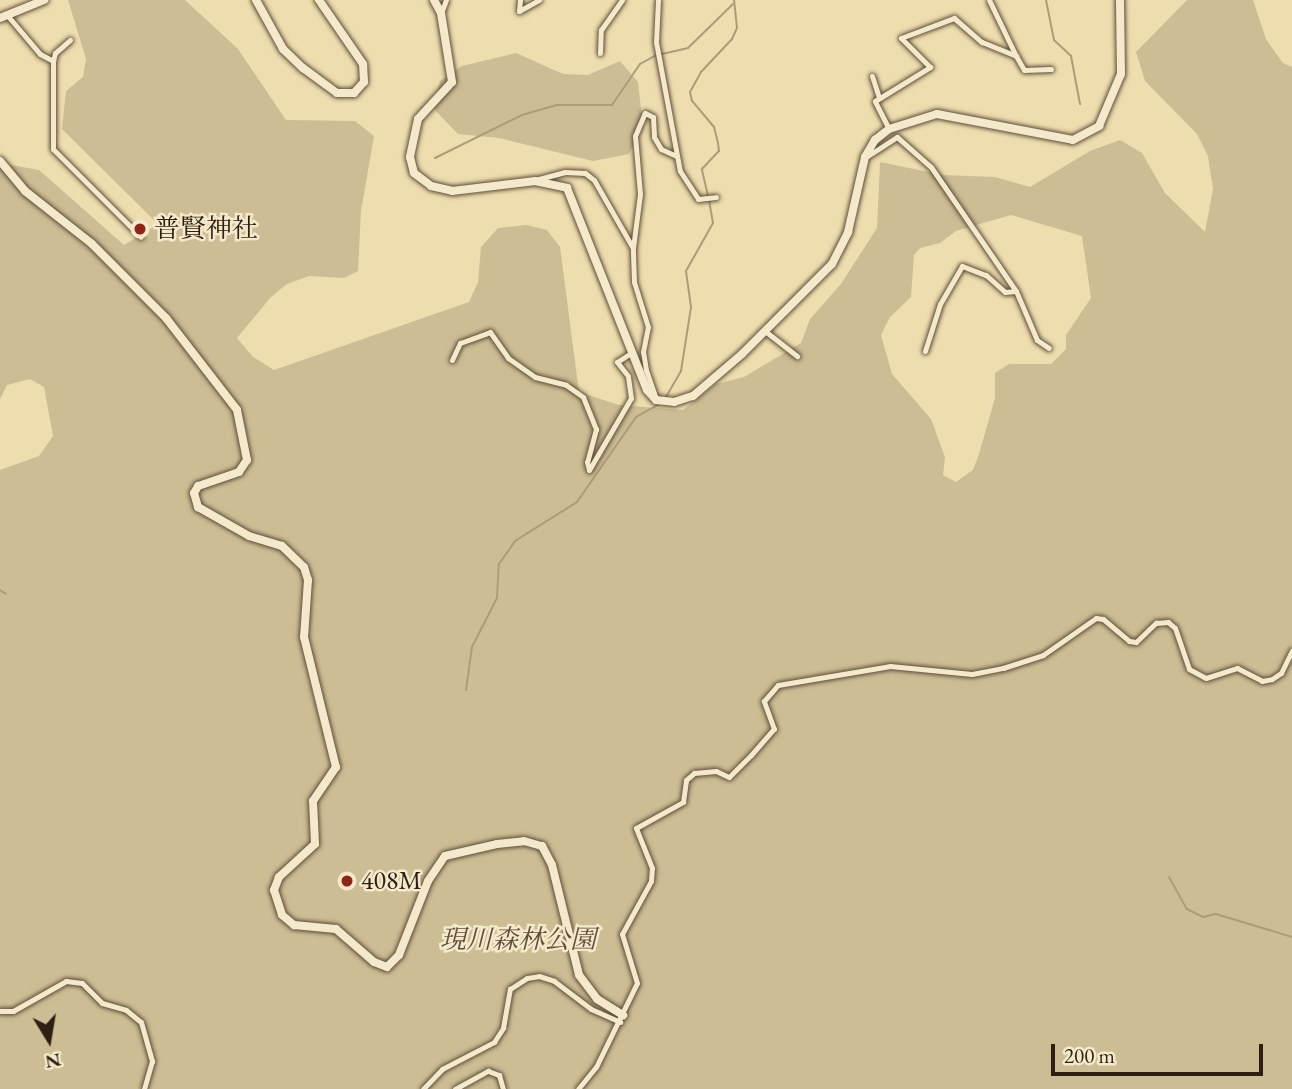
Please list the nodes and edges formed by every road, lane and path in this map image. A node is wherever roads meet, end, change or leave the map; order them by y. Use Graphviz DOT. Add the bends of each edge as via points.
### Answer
graph roads {
  1 [pos="44,0"];
  2 [pos="256,0"];
  3 [pos="319,0"];
  4 [pos="434,0"];
  5 [pos="446,0"];
  6 [pos="520,0"];
  7 [pos="539,0"];
  8 [pos="622,0"];
  9 [pos="658,0"];
  10 [pos="989,0"];
  11 [pos="1119,0"];
  12 [pos="441,13"];
  13 [pos="4,17"];
  14 [pos="70,40"];
  15 [pos="600,53"];
  16 [pos="1016,56"];
  17 [pos="53,61"];
  18 [pos="1051,69"];
  19 [pos="872,76"];
  20 [pos="879,97"];
  21 [pos="889,129"];
  22 [pos="677,156"];
  23 [pos="865,157"];
  24 [pos="0,161"];
  25 [pos="534,181"];
  26 [pos="711,199"];
  27 [pos="141,237"];
  28 [pos="633,248"];
  29 [pos="1016,291"];
  30 [pos="765,331"];
  31 [pos="1049,348"];
  32 [pos="925,351"];
  33 [pos="631,353"];
  34 [pos="797,356"];
  35 [pos="452,360"];
  36 [pos="656,400"];
  37 [pos="1292,650"];
  38 [pos="0,1011"];
  39 [pos="622,1018"];
  40 [pos="144,1089"];
  41 [pos="423,1089"];
  42 [pos="455,1089"];
  43 [pos="503,1089"];
  44 [pos="578,1089"];
  1 -- 13 [label="street"];
  2 -- 3 [label="street" via="293,58 337,93 354,93 365,82 363,64"];
  4 -- 12 [label="street"];
  5 -- 12 [label="street"];
  6 -- 7 [label="street" via="519,11"];
  8 -- 15 [label="street" via="601,30"];
  9 -- 22 [label="street" via="659,54"];
  10 -- 16 [label="street"];
  11 -- 21 [label="street" via="1121,74 1093,132 1073,140 937,114"];
  12 -- 25 [label="street" via="452,82 421,112 410,165 439,189"];
  13 -- 17 [label="street"];
  14 -- 17 [label="street"];
  16 -- 18 [label="street" via="1024,70"];
  16 -- 20 [label="street" via="982,42 950,17 901,38 930,67"];
  17 -- 27 [label="street" via="53,149"];
  19 -- 20 [label="street"];
  20 -- 21 [label="street" via="877,110"];
  21 -- 23 [label="street"];
  22 -- 26 [label="street" via="691,192"];
  22 -- 28 [label="street" via="661,149 653,137 653,117 645,113 635,136 640,194"];
  23 -- 29 [label="street" via="899,138 931,167"];
  23 -- 30 [label="street" via="848,232 832,264"];
  24 -- 39 [label="street" via="25,191 92,244 166,318 237,410 247,460 239,472 198,486 198,506 249,536 282,546 304,567 308,580 303,637 336,767 313,801 315,844 279,877 274,890 282,915 294,925 336,929 374,962 387,967 399,955 428,881 445,856 524,841 542,846 552,865 579,975 597,999"];
  25 -- 28 [label="street" via="565,172 584,173 594,180"];
  25 -- 33 [label="street" via="567,188"];
  28 -- 36 [label="street" via="634,282 648,327 643,352"];
  29 -- 31 [label="street" via="1037,340"];
  29 -- 32 [label="street" via="1005,292 986,275 962,266 940,303"];
  30 -- 34 [label="street"];
  30 -- 36 [label="street" via="693,396 674,402"];
  33 -- 35 [label="street" via="617,362 628,376 631,398 589,470 596,429 583,397 566,384 535,377 508,358 490,332 460,343"];
  33 -- 36 [label="street"];
  37 -- 39 [label="street" via="1281,673 1272,680 1262,681 1237,668 1206,678 1189,669 1175,628 1168,622 1156,623 1136,642 1103,618 1096,618 1044,655 1003,668 972,674 890,666 778,685 764,702 774,729 751,755 729,777 716,771 694,773 686,780 683,802 636,828 652,868 651,881 622,934 637,983"];
  38 -- 40 [label="street" via="13,1011 66,981 82,983 102,1003 135,1015 141,1022 152,1061"];
  39 -- 41 [label="street" via="591,1009 554,981 527,978 510,989 503,1028 494,1042 442,1069"];
  39 -- 44 [label="street" via="596,1067"];
  42 -- 43 [label="street" via="488,1071 499,1074"];
}
